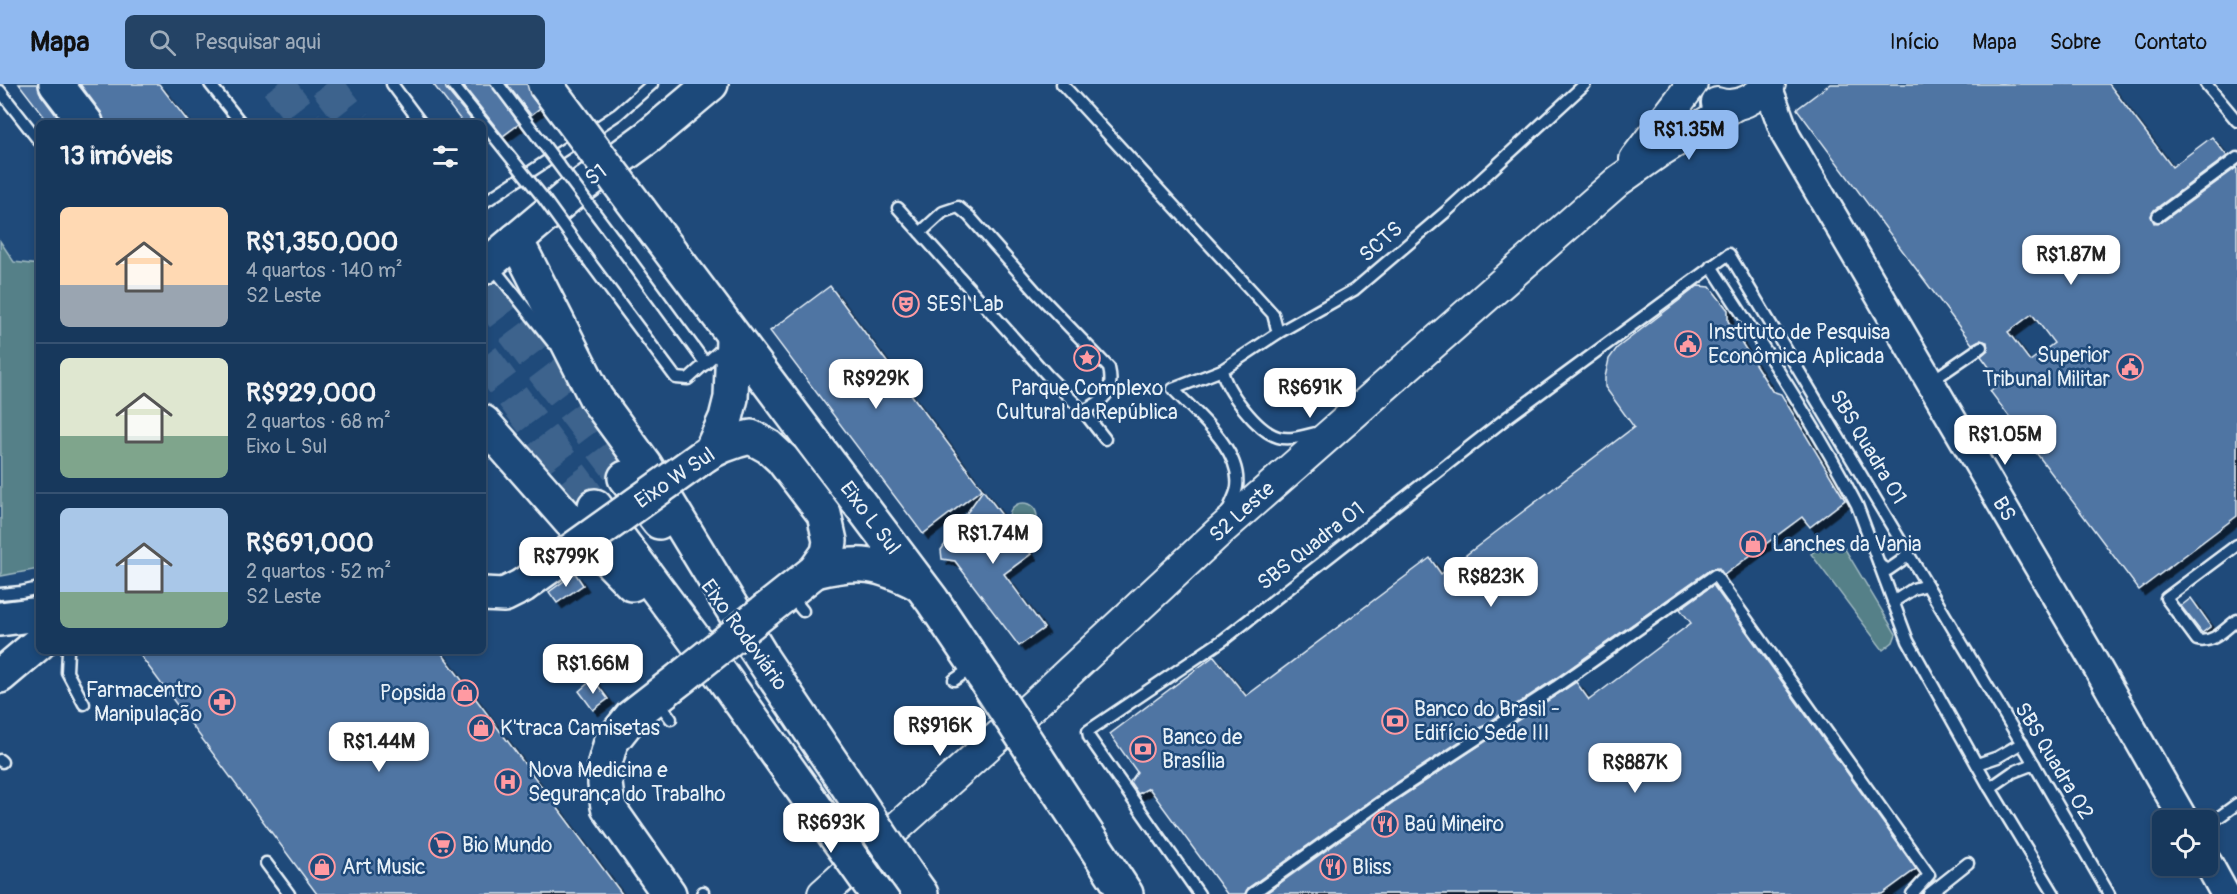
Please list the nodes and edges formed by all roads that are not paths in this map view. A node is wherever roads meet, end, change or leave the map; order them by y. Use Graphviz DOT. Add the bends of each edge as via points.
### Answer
graph roads {
  1 [pos="56,84"];
  2 [pos="210,84"];
  3 [pos="393,84"];
  4 [pos="452,84"];
  5 [pos="498,84"];
  6 [pos="546,84"];
  7 [pos="652,84"];
  8 [pos="711,84"];
  9 [pos="1062,84"];
  10 [pos="1585,84"];
  11 [pos="1692,84"];
  12 [pos="1703,84"];
  13 [pos="2206,84"];
  14 [pos="0,91"];
  15 [pos="1756,94"];
  16 [pos="84,120"];
  17 [pos="239,120"];
  18 [pos="419,120"];
  19 [pos="481,120"];
  20 [pos="2237,121"];
  21 [pos="486,127"];
  22 [pos="36,137"];
  23 [pos="2237,158"];
  24 [pos="1618,181"];
  25 [pos="486,201"];
  26 [pos="898,208"];
  27 [pos="2158,216"];
  28 [pos="920,233"];
  29 [pos="516,240"];
  30 [pos="486,259"];
  31 [pos="486,261"];
  32 [pos="1711,266"];
  33 [pos="1278,333"];
  34 [pos="733,338"];
  35 [pos="1981,347"];
  36 [pos="706,364"];
  37 [pos="1222,370"];
  38 [pos="1930,382"];
  39 [pos="596,398"];
  40 [pos="1083,411"];
  41 [pos="486,425"];
  42 [pos="1335,429"];
  43 [pos="1105,439"];
  44 [pos="706,454"];
  45 [pos="626,478"];
  46 [pos="595,506"];
  47 [pos="1219,532"];
  48 [pos="2237,545"];
  49 [pos="1908,553"];
  50 [pos="1879,565"];
  51 [pos="815,571"];
  52 [pos="921,585"];
  53 [pos="1927,585"];
  54 [pos="36,589"];
  55 [pos="0,594"];
  56 [pos="486,594"];
  57 [pos="1893,602"];
  58 [pos="36,614"];
  59 [pos="0,619"];
  60 [pos="2237,620"];
  61 [pos="36,646"];
  62 [pos="1966,648"];
  63 [pos="68,654"];
  64 [pos="760,654"];
  65 [pos="0,676"];
  66 [pos="722,676"];
  67 [pos="84,704"];
  68 [pos="2022,743"];
  69 [pos="1977,764"];
  70 [pos="2034,764"];
  71 [pos="1990,788"];
  72 [pos="2237,804"];
  73 [pos="2178,810"];
  74 [pos="2218,818"];
  75 [pos="266,863"];
  76 [pos="1968,863"];
  77 [pos="2215,876"];
  78 [pos="919,887"];
  79 [pos="289,894"];
  80 [pos="669,894"];
  81 [pos="823,894"];
  82 [pos="877,894"];
  83 [pos="1126,894"];
  84 [pos="1199,894"];
  85 [pos="1252,894"];
  86 [pos="1912,894"];
  87 [pos="1929,894"];
  88 [pos="2054,894"];
  89 [pos="2109,894"];
  90 [pos="2225,894"];
  1 -- 16 [label="main road"];
  2 -- 17 [label="lane"];
  3 -- 18 [label="lane"];
  4 -- 19 [label="lane, bridge"];
  5 -- 36 [label="lane, bridge"];
  6 -- 34 [label="main road, Eixo L Sul, bridge"];
  7 -- 25 [label="lane" via="618,114"];
  8 -- 29 [label="main road, S1"];
  9 -- 33 [label="lane" via="1273,314"];
  10 -- 33 [label="lane, SCTS" via="1374,275"];
  11 -- 24 [label="main road, S2 Leste"];
  12 -- 15 [label="main road" via="1718,104"];
  13 -- 20 [label="lane"];
  14 -- 22 [label="lane"];
  15 -- 24 [label="main road, S2 Leste"];
  15 -- 38 [label="street, BS" via="1786,136"];
  21 -- 36 [label="lane, bridge" via="676,378 688,379"];
  23 -- 27 [label="lane"];
  24 -- 42 [label="main road, S2 Leste"];
  26 -- 28 [label="lane"];
  28 -- 40 [label="lane"];
  28 -- 40 [label="lane" via="943,212 958,207 1109,368 1112,380 1108,392 1100,402"];
  29 -- 30 [label="main road, S1"];
  29 -- 39 [label="main road"];
  31 -- 39 [label="lane"];
  32 -- 49 [label="lane, SBS Quadra 01" via="1728,254 1732,256"];
  32 -- 50 [label="lane, SBS Quadra 01" via="1847,484"];
  32 -- 84 [label="lane, SBS Quadra 01" via="1509,416 1223,640 1088,731"];
  33 -- 37 [label="lane, SCTS"];
  34 -- 36 [label="lane"];
  34 -- 44 [label="main road" via="731,398 726,418"];
  34 -- 52 [label="main road, Eixo L Sul"];
  35 -- 38 [label="lane"];
  37 -- 42 [label="lane" via="1224,383 1261,429 1293,438"];
  37 -- 47 [label="lane, SCTS" via="1173,389 1228,449 1237,470 1237,489"];
  38 -- 73 [label="street, BS"];
  39 -- 64 [label="main road" via="645,465"];
  40 -- 43 [label="lane"];
  41 -- 66 [label="main road" via="570,520"];
  42 -- 47 [label="main road, S2 Leste"];
  44 -- 51 [label="main road, Eixo W Sul" via="752,437 782,459 824,514 829,530 828,553"];
  44 -- 56 [label="main road, Eixo W Sul, bridge" via="522,586 504,595"];
  45 -- 64 [label="main road, Eixo Rodoviário"];
  46 -- 66 [label="main road, Eixo Rodoviário"];
  47 -- 81 [label="main road, S2 Leste"];
  48 -- 60 [label="lane" via="2166,598 2197,640 2211,640"];
  49 -- 50 [label="lane" via="1888,570"];
  49 -- 53 [label="lane, SBS Quadra 01"];
  50 -- 57 [label="lane, SBS Quadra 01"];
  51 -- 52 [label="main road" via="861,564 891,570"];
  51 -- 80 [label="main road, Eixo W Sul, bridge" via="786,605 681,678 663,708 631,717 611,742 604,784 608,807"];
  52 -- 83 [label="main road, Eixo L Sul, bridge" via="971,674 1037,758"];
  53 -- 57 [label="lane"];
  53 -- 62 [label="lane, SBS Quadra 01"];
  54 -- 55 [label="lane"];
  57 -- 69 [label="lane, SBS Quadra 01" via="1908,641"];
  58 -- 59 [label="main road"];
  61 -- 65 [label="main road"];
  62 -- 68 [label="lane, SBS Quadra 02"];
  63 -- 67 [label="lane" via="67,672"];
  64 -- 78 [label="main road, Eixo Rodoviário, bridge"];
  66 -- 82 [label="main road, Eixo Rodoviário, bridge"];
  68 -- 69 [label="lane"];
  68 -- 70 [label="lane, SBS Quadra 02"];
  69 -- 71 [label="lane"];
  70 -- 71 [label="lane" via="2013,772"];
  70 -- 89 [label="lane, SBS Quadra 02"];
  71 -- 88 [label="lane"];
  72 -- 74 [label="lane"];
  75 -- 79 [label="lane"];
  76 -- 87 [label="lane"];
  77 -- 90 [label="street"];
  85 -- 86 [label="lane" via="1715,575 1929,875"];
}
